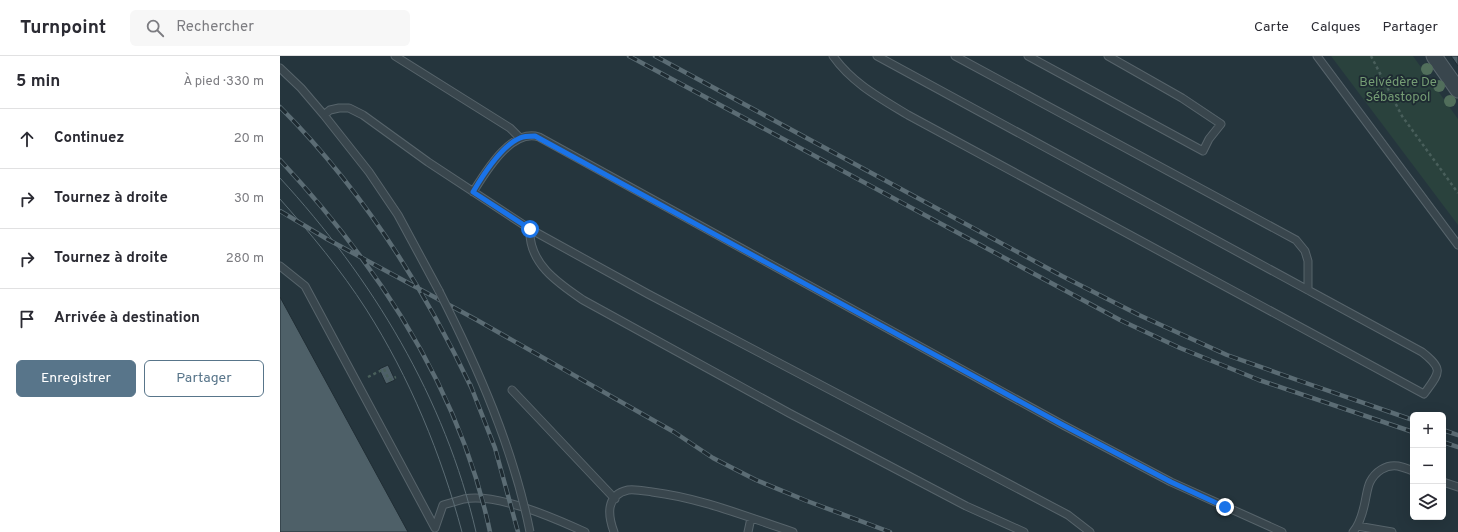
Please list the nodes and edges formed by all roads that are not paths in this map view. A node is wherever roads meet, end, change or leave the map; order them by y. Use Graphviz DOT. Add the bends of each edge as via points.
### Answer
graph roads {
  1 [pos="395,56"];
  2 [pos="833,56"];
  3 [pos="877,56"];
  4 [pos="955,56"];
  5 [pos="1028,56"];
  6 [pos="1108,56"];
  7 [pos="1317,56"];
  8 [pos="1434,56"];
  9 [pos="280,68"];
  10 [pos="1458,90"];
  11 [pos="324,115"];
  12 [pos="520,138"];
  13 [pos="473,192"];
  14 [pos="530,229"];
  15 [pos="1458,245"];
  16 [pos="280,266"];
  17 [pos="1308,290"];
  18 [pos="512,390"];
  19 [pos="1410,470"];
  20 [pos="1446,483"];
  21 [pos="1458,487"];
  22 [pos="615,498"];
  23 [pos="751,518"];
  24 [pos="1357,526"];
  25 [pos="530,532"];
  26 [pos="585,532"];
  27 [pos="614,532"];
  28 [pos="748,532"];
  29 [pos="793,532"];
  30 [pos="1024,532"];
  31 [pos="1090,532"];
  32 [pos="1282,532"];
  33 [pos="1353,532"];
  34 [pos="1392,532"];
  1 -- 12 [label="lane" via="510,128"];
  2 -- 17 [label="lane" via="854,80 908,115 1424,394 1438,374 1438,367 1431,359"];
  3 -- 17 [label="lane"];
  4 -- 17 [label="lane" via="1296,240 1305,250 1308,261"];
  5 -- 6 [label="lane" via="1203,151 1221,124 1182,98"];
  7 -- 15 [label="lane"];
  8 -- 10 [label="street"];
  9 -- 11 [label="lane"];
  11 -- 13 [label="lane" via="339,108 349,108 363,115"];
  11 -- 25 [label="lane, bridge" via="384,193 439,291 474,364 501,430 517,478"];
  12 -- 13 [label="lane" via="502,152"];
  12 -- 32 [label="lane" via="539,137 1063,425 1171,482"];
  13 -- 14 [label="lane"];
  14 -- 30 [label="lane" via="532,246 546,272 583,300 796,417 966,506"];
  14 -- 31 [label="lane" via="648,294 1044,502 1068,515"];
  16 -- 26 [label="lane" via="305,286 435,528 443,506 465,499 485,499 515,505"];
  18 -- 22 [label="lane"];
  19 -- 24 [label="lane" via="1390,466 1379,471 1369,483"];
  20 -- 21 [label="lane"];
  22 -- 23 [label="lane" via="628,490 664,494 706,503"];
  22 -- 27 [label="lane" via="609,511"];
  23 -- 28 [label="lane"];
  23 -- 29 [label="lane"];
  24 -- 33 [label="lane"];
  24 -- 34 [label="lane"];
}
